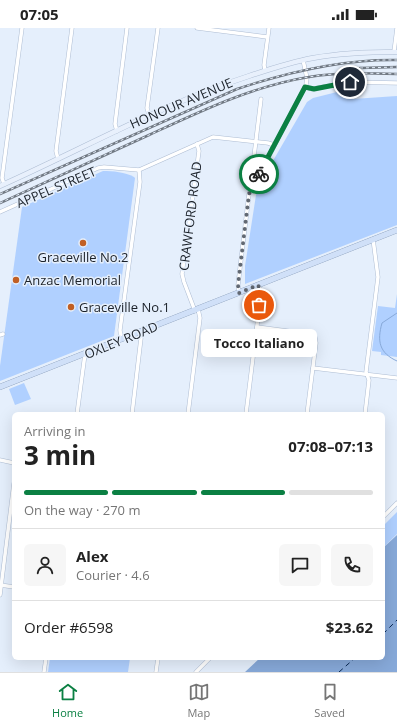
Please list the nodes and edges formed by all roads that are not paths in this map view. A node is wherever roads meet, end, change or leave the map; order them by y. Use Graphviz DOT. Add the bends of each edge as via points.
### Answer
graph roads {
  1 [pos="22,28"];
  2 [pos="72,28"];
  3 [pos="127,28"];
  4 [pos="158,28"];
  5 [pos="197,28"];
  6 [pos="269,28"];
  7 [pos="397,28"];
  8 [pos="267,37"];
  9 [pos="395,52"];
  10 [pos="304,60"];
  11 [pos="265,70"];
  12 [pos="397,83"];
  13 [pos="305,87"];
  14 [pos="261,99"];
  15 [pos="149,115"];
  16 [pos="117,130"];
  17 [pos="256,142"];
  18 [pos="197,144"];
  19 [pos="274,145"];
  20 [pos="58,159"];
  21 [pos="139,170"];
  22 [pos="256,181"];
  23 [pos="2,185"];
  24 [pos="0,212"];
  25 [pos="397,230"];
  26 [pos="374,239"];
  27 [pos="258,285"];
  28 [pos="239,293"];
  29 [pos="196,310"];
  30 [pos="257,327"];
  31 [pos="140,332"];
  32 [pos="121,339"];
  33 [pos="85,354"];
  34 [pos="313,368"];
  35 [pos="368,374"];
  36 [pos="397,378"];
  37 [pos="0,387"];
  38 [pos="77,412"];
  39 [pos="132,412"];
  40 [pos="188,412"];
  41 [pos="246,412"];
  42 [pos="307,412"];
  43 [pos="365,412"];
  44 [pos="0,460"];
  45 [pos="12,463"];
  46 [pos="12,499"];
  47 [pos="397,504"];
  48 [pos="385,515"];
  49 [pos="1,586"];
  50 [pos="12,587"];
  51 [pos="0,595"];
  52 [pos="46,660"];
  53 [pos="158,660"];
  54 [pos="208,660"];
  55 [pos="44,672"];
  56 [pos="156,672"];
  57 [pos="196,672"];
  1 -- 23 [label="street"];
  2 -- 20 [label="street" via="56,152"];
  3 -- 16 [label="street" via="115,124"];
  4 -- 15 [label="street" via="147,108"];
  5 -- 8 [label="street"];
  6 -- 8 [label="street"];
  7 -- 9 [label="street"];
  8 -- 11 [label="street"];
  9 -- 10 [label="main road, HONOUR AVENUE" via="357,52"];
  10 -- 11 [label="main road, HONOUR AVENUE"];
  10 -- 13 [label="street" via="307,80"];
  11 -- 15 [label="main road, HONOUR AVENUE" via="206,90"];
  12 -- 13 [label="street" via="350,82 312,89"];
  13 -- 19 [label="street"];
  14 -- 17 [label="street"];
  15 -- 16 [label="main road, HONOUR AVENUE"];
  16 -- 20 [label="main road, HONOUR AVENUE"];
  17 -- 18 [label="street, APPEL STREET" via="215,137"];
  17 -- 19 [label="street, APPEL STREET"];
  17 -- 22 [label="street" via="252,179"];
  18 -- 21 [label="street, APPEL STREET"];
  18 -- 29 [label="street, CRAWFORD ROAD" via="199,151 182,276"];
  19 -- 22 [label="street"];
  20 -- 23 [label="main road, HONOUR AVENUE"];
  21 -- 24 [label="street, APPEL STREET" via="100,168"];
  21 -- 32 [label="street" via="140,182 120,330"];
  22 -- 28 [label="street" via="249,197"];
  25 -- 26 [label="main road, OXLEY ROAD"];
  26 -- 27 [label="main road, OXLEY ROAD"];
  26 -- 35 [label="street" via="378,277 366,372"];
  27 -- 28 [label="main road, OXLEY ROAD"];
  27 -- 30 [label="street" via="261,293"];
  28 -- 29 [label="main road, OXLEY ROAD"];
  29 -- 31 [label="main road, OXLEY ROAD"];
  29 -- 40 [label="street, CRAWFORD ROAD" via="200,318"];
  30 -- 34 [label="street" via="314,336 316,343"];
  30 -- 41 [label="street"];
  31 -- 32 [label="main road, OXLEY ROAD"];
  31 -- 39 [label="street"];
  32 -- 33 [label="main road, OXLEY ROAD"];
  33 -- 37 [label="main road, OXLEY ROAD"];
  33 -- 38 [label="street"];
  34 -- 35 [label="street"];
  34 -- 42 [label="street"];
  35 -- 36 [label="street"];
  35 -- 43 [label="street"];
  44 -- 45 [label="street"];
  46 -- 49 [label="street"];
  47 -- 48 [label="street"];
  49 -- 50 [label="street"];
  49 -- 51 [label="street"];
  52 -- 55 [label="street"];
  53 -- 56 [label="street"];
  54 -- 57 [label="street"];
}
